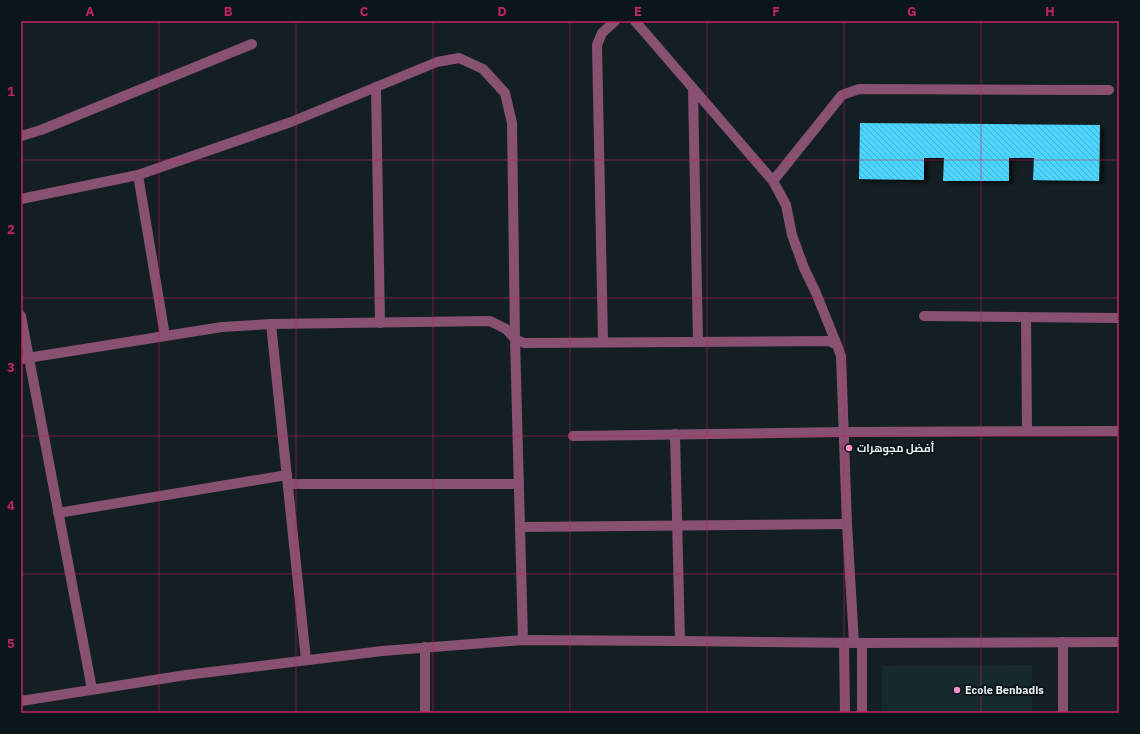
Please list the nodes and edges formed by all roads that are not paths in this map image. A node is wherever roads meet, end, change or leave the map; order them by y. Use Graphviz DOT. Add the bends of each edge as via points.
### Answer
graph roads {
  1 [pos="615,21"];
  2 [pos="635,21"];
  3 [pos="252,44"];
  4 [pos="376,87"];
  5 [pos="693,89"];
  6 [pos="1109,90"];
  7 [pos="21,136"];
  8 [pos="138,175"];
  9 [pos="773,181"];
  10 [pos="21,199"];
  11 [pos="21,316"];
  12 [pos="924,316"];
  13 [pos="1026,317"];
  14 [pos="1119,318"];
  15 [pos="380,323"];
  16 [pos="271,324"];
  17 [pos="165,336"];
  18 [pos="515,339"];
  19 [pos="603,342"];
  20 [pos="698,342"];
  21 [pos="837,345"];
  22 [pos="25,358"];
  23 [pos="1119,431"];
  24 [pos="844,432"];
  25 [pos="1027,432"];
  26 [pos="675,434"];
  27 [pos="573,436"];
  28 [pos="287,480"];
  29 [pos="519,484"];
  30 [pos="58,513"];
  31 [pos="847,524"];
  32 [pos="676,526"];
  33 [pos="520,527"];
  34 [pos="523,640"];
  35 [pos="680,641"];
  36 [pos="1063,642"];
  37 [pos="1119,642"];
  38 [pos="853,643"];
  39 [pos="425,647"];
  40 [pos="306,660"];
  41 [pos="92,689"];
  42 [pos="21,701"];
  43 [pos="425,713"];
  44 [pos="845,713"];
  45 [pos="862,713"];
  46 [pos="1063,713"];
  1 -- 19 [label="street" via="602,33 597,45"];
  2 -- 5 [label="street"];
  3 -- 7 [label="street"];
  4 -- 8 [label="street" via="291,122"];
  4 -- 15 [label="street"];
  4 -- 18 [label="street" via="437,62 459,58 483,69 505,93 512,123"];
  5 -- 9 [label="street"];
  5 -- 20 [label="street"];
  6 -- 9 [label="street" via="859,89 842,95"];
  8 -- 10 [label="street"];
  8 -- 17 [label="street"];
  9 -- 21 [label="street" via="786,205 792,235 804,268"];
  11 -- 22 [label="street"];
  12 -- 13 [label="street"];
  13 -- 14 [label="street"];
  13 -- 25 [label="street"];
  15 -- 16 [label="street"];
  15 -- 18 [label="street" via="490,322 506,329"];
  16 -- 17 [label="street" via="222,327"];
  16 -- 28 [label="street"];
  17 -- 22 [label="street"];
  18 -- 19 [label="street" via="524,343"];
  18 -- 29 [label="street"];
  19 -- 20 [label="street"];
  20 -- 21 [label="street" via="829,341"];
  21 -- 24 [label="street" via="841,356"];
  22 -- 30 [label="street"];
  23 -- 25 [label="street"];
  24 -- 25 [label="street"];
  24 -- 26 [label="street"];
  24 -- 31 [label="street"];
  26 -- 27 [label="street"];
  26 -- 32 [label="street"];
  28 -- 29 [label="street"];
  28 -- 30 [label="street"];
  28 -- 40 [label="street"];
  29 -- 33 [label="street"];
  30 -- 41 [label="street"];
  31 -- 32 [label="street"];
  31 -- 38 [label="street"];
  32 -- 33 [label="street"];
  32 -- 35 [label="street"];
  33 -- 34 [label="street"];
  34 -- 35 [label="street"];
  34 -- 39 [label="street"];
  35 -- 38 [label="street"];
  36 -- 37 [label="street"];
  36 -- 38 [label="street"];
  36 -- 46 [label="street"];
  38 -- 44 [label="street"];
  38 -- 45 [label="street"];
  39 -- 40 [label="street"];
  39 -- 43 [label="street"];
  40 -- 41 [label="street"];
  41 -- 42 [label="street"];
}
